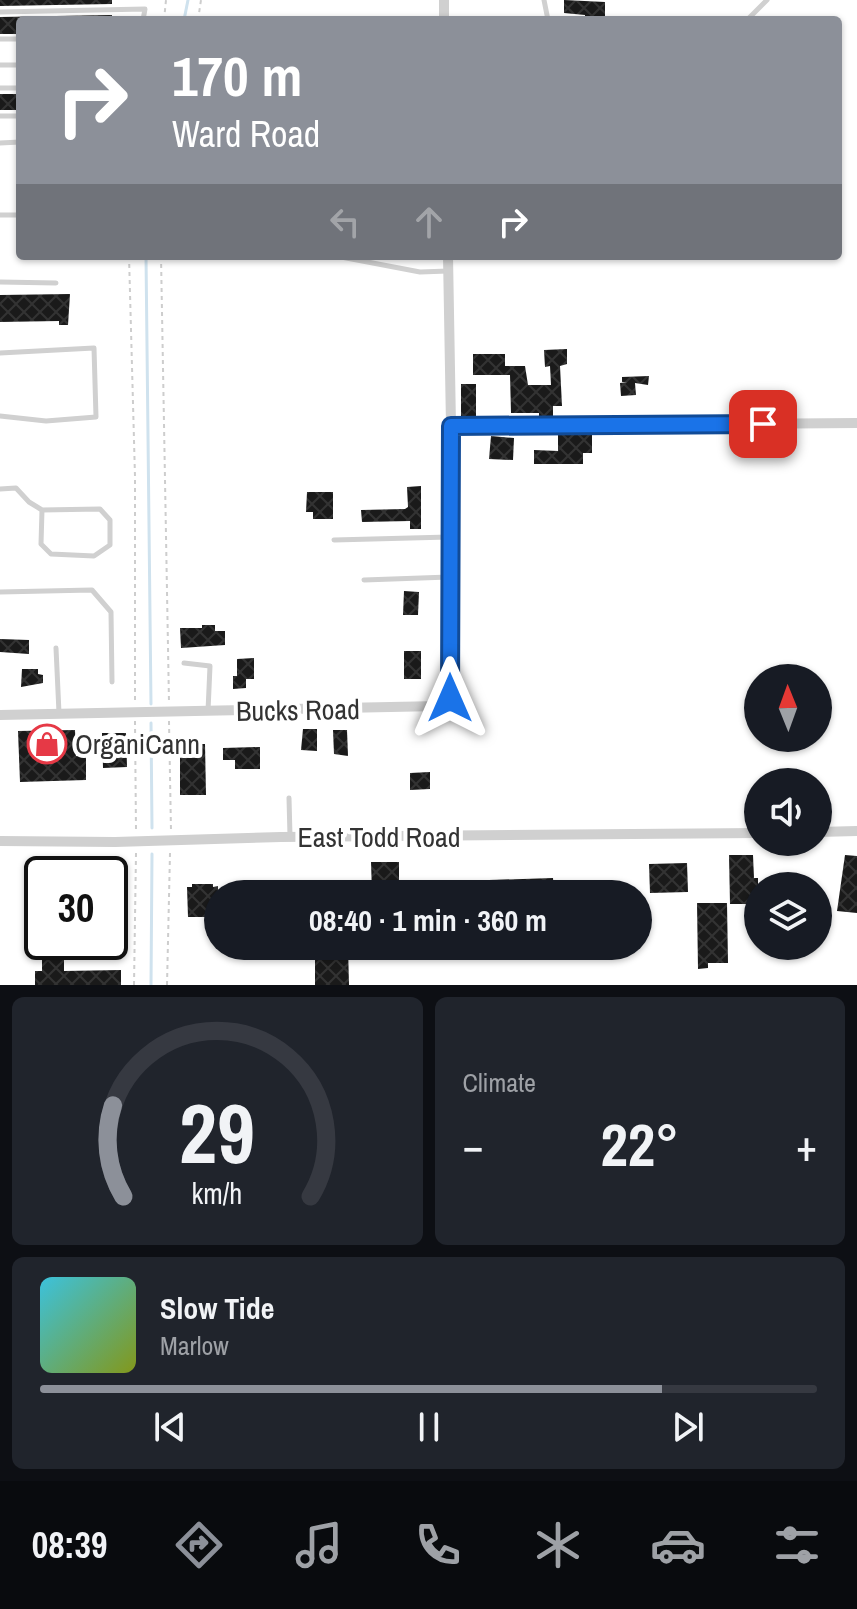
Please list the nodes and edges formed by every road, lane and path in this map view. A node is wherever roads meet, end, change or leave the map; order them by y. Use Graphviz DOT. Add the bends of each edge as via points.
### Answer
graph roads {
  1 [pos="767,0"];
  2 [pos="0,12"];
  3 [pos="144,16"];
  4 [pos="751,16"];
  5 [pos="129,260"];
  6 [pos="161,260"];
  7 [pos="357,260"];
  8 [pos="448,260"];
  9 [pos="448,271"];
  10 [pos="0,282"];
  11 [pos="56,283"];
  12 [pos="0,353"];
  13 [pos="0,416"];
  14 [pos="857,423"];
  15 [pos="451,426"];
  16 [pos="0,489"];
  17 [pos="42,510"];
  18 [pos="450,537"];
  19 [pos="334,540"];
  20 [pos="450,577"];
  21 [pos="364,580"];
  22 [pos="0,592"];
  23 [pos="56,648"];
  24 [pos="184,663"];
  25 [pos="112,682"];
  26 [pos="208,712"];
  27 [pos="169,713"];
  28 [pos="59,714"];
  29 [pos="135,714"];
  30 [pos="0,715"];
  31 [pos="289,798"];
  32 [pos="857,831"];
  33 [pos="832,832"];
  34 [pos="744,833"];
  35 [pos="290,837"];
  36 [pos="0,841"];
  37 [pos="136,842"];
  38 [pos="134,985"];
  1 -- 4 [label="lane"];
  2 -- 3 [label="lane" via="145,9"];
  5 -- 29 [label="path"];
  6 -- 27 [label="path"];
  7 -- 9 [label="lane" via="420,272"];
  8 -- 9 [label="street"];
  9 -- 15 [label="street"];
  10 -- 11 [label="lane"];
  12 -- 13 [label="lane" via="94,348 96,417 46,421"];
  14 -- 15 [label="street"];
  15 -- 18 [label="street"];
  16 -- 17 [label="lane" via="16,488"];
  17 -- 17 [label="lane" via="100,509 110,520 110,545 94,556 51,554 41,544"];
  18 -- 19 [label="lane"];
  18 -- 20 [label="street"];
  20 -- 21 [label="lane"];
  20 -- 26 [label="street, Bucks Road" via="450,698 440,706"];
  22 -- 25 [label="lane" via="92,590 111,612"];
  23 -- 28 [label="lane"];
  24 -- 26 [label="lane" via="210,666"];
  26 -- 27 [label="street, Bucks Road"];
  27 -- 29 [label="street, Bucks Road"];
  28 -- 29 [label="street, Bucks Road"];
  28 -- 30 [label="street, Bucks Road"];
  29 -- 37 [label="path"];
  31 -- 35 [label="lane"];
  32 -- 33 [label="street"];
  34 -- 35 [label="street, East Todd Road"];
  35 -- 37 [label="street, East Todd Road"];
  36 -- 37 [label="street, East Todd Road"];
  37 -- 38 [label="path"];
}
